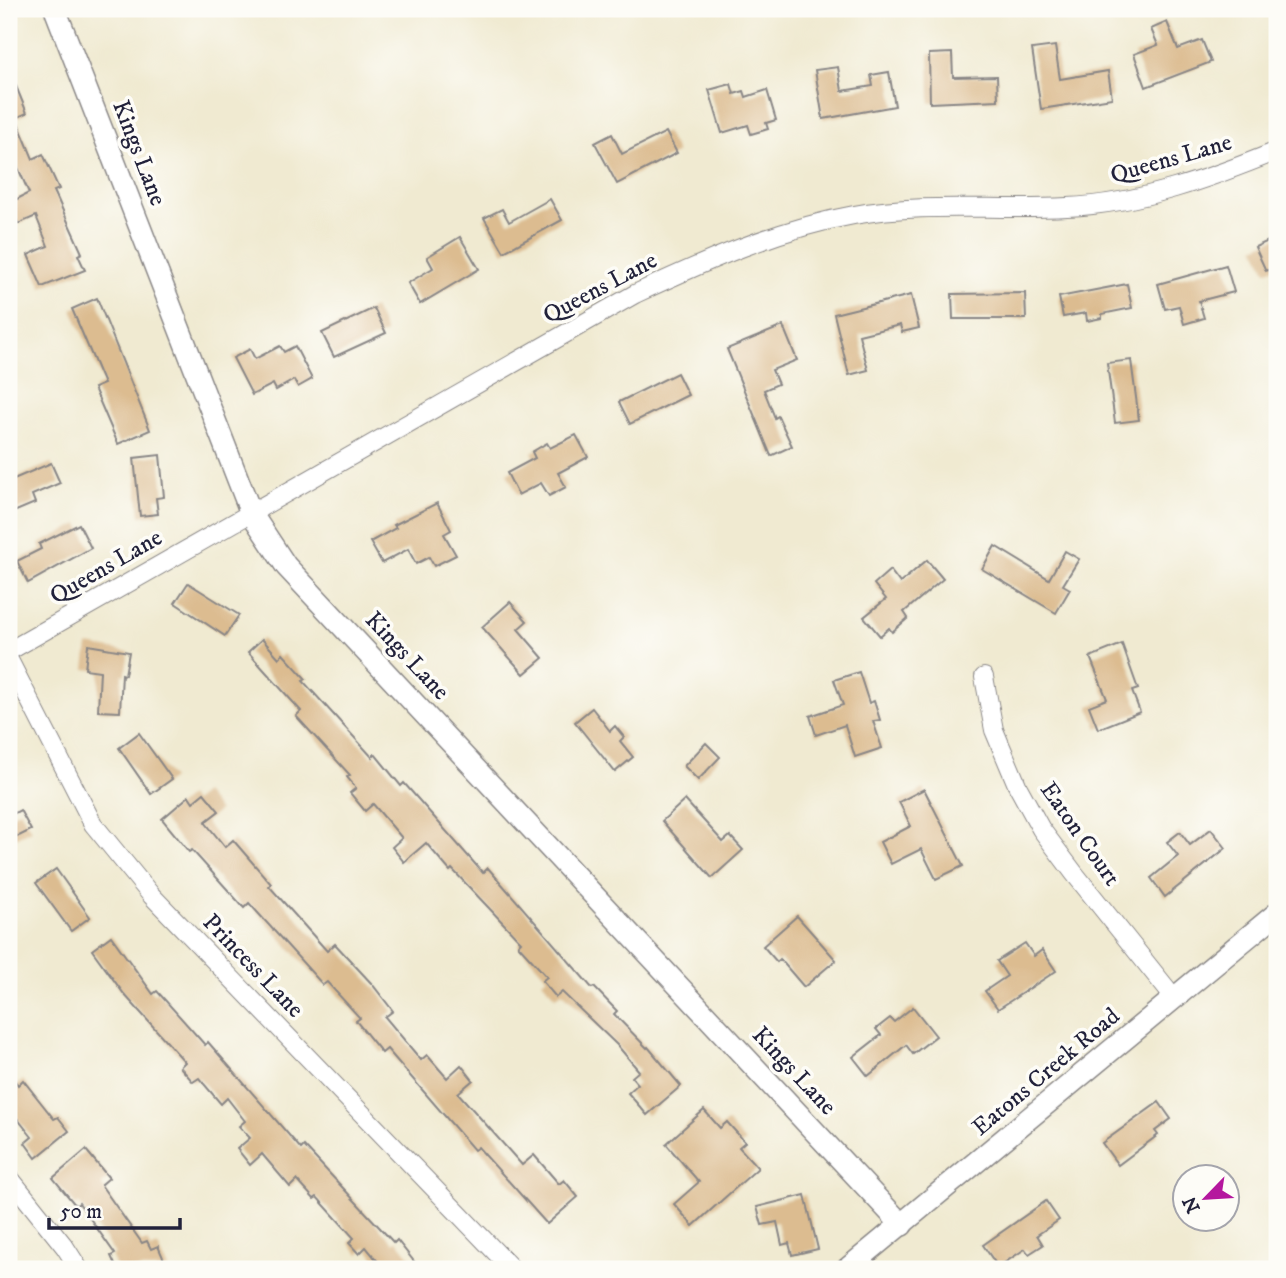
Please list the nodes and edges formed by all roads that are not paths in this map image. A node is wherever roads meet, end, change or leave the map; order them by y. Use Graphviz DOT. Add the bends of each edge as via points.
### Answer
graph roads {
  1 [pos="55,9"];
  2 [pos="1277,151"];
  3 [pos="251,513"];
  4 [pos="9,651"];
  5 [pos="9,660"];
  6 [pos="984,677"];
  7 [pos="1277,914"];
  8 [pos="1175,999"];
  9 [pos="9,1177"];
  10 [pos="902,1225"];
  11 [pos="79,1269"];
  12 [pos="512,1269"];
  13 [pos="846,1269"];
  1 -- 3 [label="street, Kings Lane"];
  2 -- 3 [label="street, Queens Lane" via="1220,175 1135,198 1069,207 856,214 784,232 635,294"];
  3 -- 4 [label="street, Queens Lane"];
  3 -- 10 [label="street, Kings Lane" via="286,566"];
  5 -- 12 [label="street, Princess Lane" via="93,824 151,895"];
  6 -- 8 [label="street, Eaton Court" via="994,730 1041,829"];
  7 -- 8 [label="street, Eatons Creek Road"];
  8 -- 10 [label="street, Eatons Creek Road"];
  9 -- 11 [label="street"];
  10 -- 13 [label="street, Eatons Creek Road"];
}
